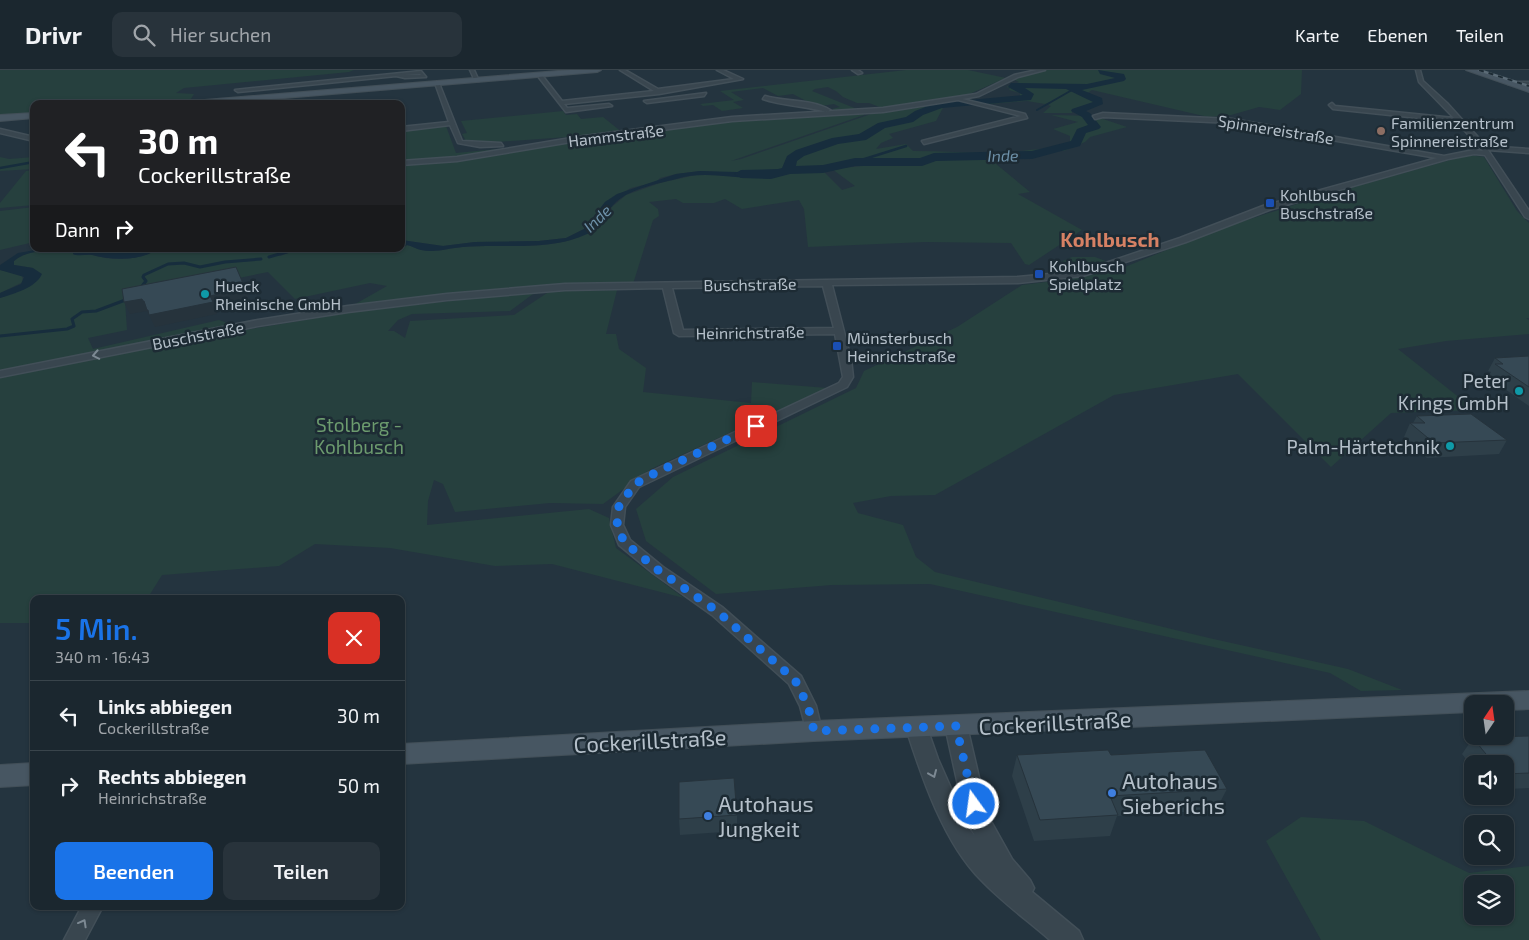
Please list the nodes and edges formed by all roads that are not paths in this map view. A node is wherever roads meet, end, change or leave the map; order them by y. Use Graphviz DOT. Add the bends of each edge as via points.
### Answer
graph roads {
  1 [pos="472,70"];
  2 [pos="598,70"];
  3 [pos="623,70"];
  4 [pos="632,70"];
  5 [pos="719,70"];
  6 [pos="854,70"];
  7 [pos="1043,70"];
  8 [pos="1418,70"];
  9 [pos="1470,70"];
  10 [pos="860,73"];
  11 [pos="398,75"];
  12 [pos="540,75"];
  13 [pos="741,79"];
  14 [pos="477,80"];
  15 [pos="748,82"];
  16 [pos="437,83"];
  17 [pos="1510,83"];
  18 [pos="1529,83"];
  19 [pos="1529,90"];
  20 [pos="657,91"];
  21 [pos="704,94"];
  22 [pos="670,98"];
  23 [pos="765,98"];
  24 [pos="234,99"];
  25 [pos="223,100"];
  26 [pos="960,100"];
  27 [pos="641,102"];
  28 [pos="560,103"];
  29 [pos="1332,105"];
  30 [pos="609,106"];
  31 [pos="831,113"];
  32 [pos="30,116"];
  33 [pos="1094,116"];
  34 [pos="0,118"];
  35 [pos="1459,120"];
  36 [pos="452,123"];
  37 [pos="405,129"];
  38 [pos="0,131"];
  39 [pos="30,131"];
  40 [pos="13,135"];
  41 [pos="30,138"];
  42 [pos="577,139"];
  43 [pos="924,142"];
  44 [pos="496,145"];
  45 [pos="503,150"];
  46 [pos="1486,150"];
  47 [pos="1529,151"];
  48 [pos="1447,158"];
  49 [pos="405,163"];
  50 [pos="1529,217"];
  51 [pos="827,283"];
  52 [pos="668,285"];
  53 [pos="840,331"];
  54 [pos="0,374"];
  55 [pos="1529,700"];
  56 [pos="956,726"];
  57 [pos="917,728"];
  58 [pos="814,731"];
  59 [pos="405,754"];
  60 [pos="30,774"];
  61 [pos="0,776"];
  62 [pos="91,910"];
  63 [pos="1046,919"];
  64 [pos="74,940"];
  65 [pos="1070,940"];
  1 -- 14 [label="street"];
  2 -- 12 [label="main road"];
  3 -- 4 [label="street"];
  3 -- 20 [label="street"];
  5 -- 13 [label="street"];
  6 -- 10 [label="street"];
  7 -- 26 [label="street, Hammstraße" via="1016,76"];
  8 -- 35 [label="street" via="1421,81"];
  9 -- 17 [label="main road"];
  11 -- 24 [label="street" via="239,87"];
  12 -- 14 [label="main road"];
  12 -- 28 [label="street"];
  13 -- 15 [label="street"];
  13 -- 20 [label="street"];
  14 -- 16 [label="main road"];
  16 -- 24 [label="main road"];
  16 -- 36 [label="street"];
  17 -- 18 [label="street"];
  17 -- 19 [label="main road"];
  20 -- 22 [label="street"];
  20 -- 28 [label="street"];
  21 -- 22 [label="street"];
  22 -- 27 [label="street"];
  23 -- 31 [label="street, Hammstraße" via="819,107"];
  24 -- 25 [label="main road"];
  26 -- 31 [label="street, Hammstraße"];
  26 -- 43 [label="street" via="1026,115 1025,118"];
  28 -- 30 [label="street" via="566,110"];
  29 -- 35 [label="street"];
  31 -- 42 [label="street, Hammstraße" via="741,118"];
  32 -- 34 [label="main road"];
  33 -- 48 [label="street, Spinnereistraße" via="1232,121"];
  35 -- 46 [label="street"];
  36 -- 37 [label="street"];
  36 -- 44 [label="street" via="460,142"];
  38 -- 40 [label="street"];
  39 -- 40 [label="street"];
  40 -- 41 [label="street"];
  42 -- 44 [label="street"];
  42 -- 45 [label="street, Hammstraße"];
  44 -- 45 [label="street"];
  45 -- 49 [label="street, Hammstraße" via="457,159"];
  46 -- 47 [label="street, Buschstraße"];
  46 -- 48 [label="street, Buschstraße"];
  46 -- 50 [label="street"];
  48 -- 51 [label="street, Buschstraße" via="1266,208 1083,273 1018,280"];
  51 -- 52 [label="street, Buschstraße"];
  51 -- 53 [label="street"];
  52 -- 53 [label="street, Heinrichstraße" via="679,334"];
  52 -- 54 [label="street, Buschstraße, one-way" via="566,287 348,309"];
  53 -- 58 [label="street" via="848,370 843,385 635,484 617,514 617,525 624,542 717,611 795,680 808,706"];
  55 -- 56 [label="main road, Cockerillstraße"];
  56 -- 57 [label="main road, Cockerillstraße"];
  56 -- 63 [label="street" via="977,817 1002,867"];
  57 -- 58 [label="main road, Cockerillstraße"];
  57 -- 63 [label="street, one-way" via="960,836 989,872"];
  58 -- 59 [label="main road, Cockerillstraße"];
  60 -- 61 [label="main road"];
  64 -- 62 [label="street, one-way"];
  63 -- 65 [label="street"];
}
